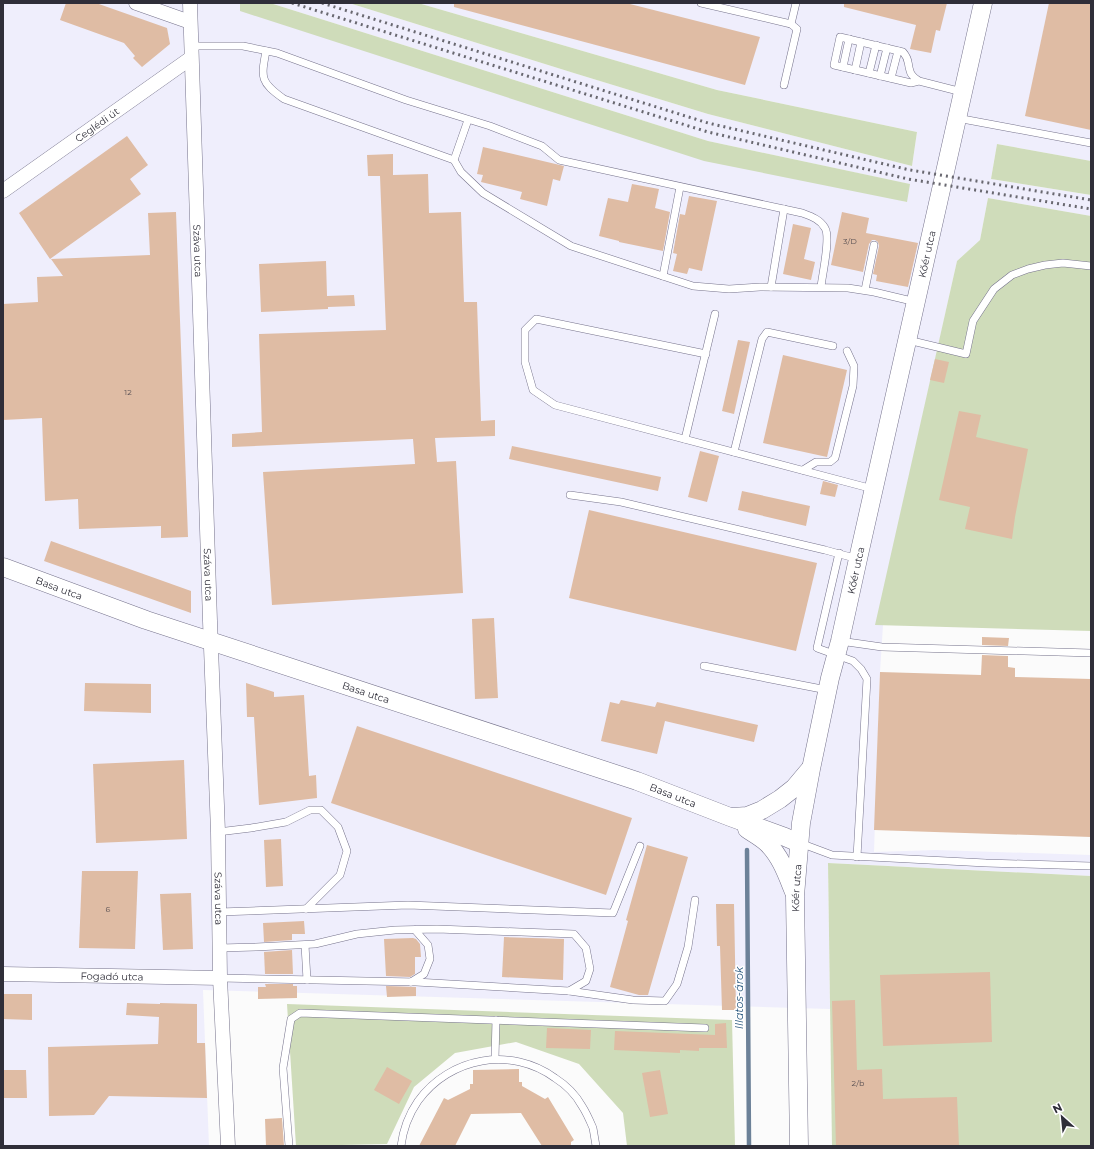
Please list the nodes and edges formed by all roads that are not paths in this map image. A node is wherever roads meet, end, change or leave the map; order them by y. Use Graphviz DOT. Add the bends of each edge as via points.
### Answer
graph roads {
  1 [pos="136,3"];
  2 [pos="190,3"];
  3 [pos="701,3"];
  4 [pos="796,3"];
  5 [pos="983,3"];
  6 [pos="190,22"];
  7 [pos="791,24"];
  8 [pos="861,42"];
  9 [pos="876,45"];
  10 [pos="887,48"];
  11 [pos="266,51"];
  12 [pos="898,51"];
  13 [pos="191,52"];
  14 [pos="855,70"];
  15 [pos="869,73"];
  16 [pos="880,76"];
  17 [pos="891,78"];
  18 [pos="919,81"];
  19 [pos="784,85"];
  20 [pos="963,92"];
  21 [pos="957,118"];
  22 [pos="468,120"];
  23 [pos="1091,143"];
  24 [pos="454,160"];
  25 [pos="680,186"];
  26 [pos="3,191"];
  27 [pos="784,209"];
  28 [pos="874,245"];
  29 [pos="1091,266"];
  30 [pos="663,276"];
  31 [pos="771,287"];
  32 [pos="821,287"];
  33 [pos="865,290"];
  34 [pos="916,302"];
  35 [pos="715,314"];
  36 [pos="908,340"];
  37 [pos="833,346"];
  38 [pos="847,351"];
  39 [pos="706,354"];
  40 [pos="685,439"];
  41 [pos="734,452"];
  42 [pos="803,470"];
  43 [pos="874,489"];
  44 [pos="570,495"];
  45 [pos="839,553"];
  46 [pos="858,558"];
  47 [pos="3,567"];
  48 [pos="210,641"];
  49 [pos="838,648"];
  50 [pos="1091,653"];
  51 [pos="704,666"];
  52 [pos="827,690"];
  53 [pos="811,769"];
  54 [pos="730,817"];
  55 [pos="218,832"];
  56 [pos="799,843"];
  57 [pos="640,846"];
  58 [pos="857,857"];
  59 [pos="1091,866"];
  60 [pos="795,896"];
  61 [pos="694,900"];
  62 [pos="306,909"];
  63 [pos="219,912"];
  64 [pos="415,930"];
  65 [pos="305,945"];
  66 [pos="220,948"];
  67 [pos="3,974"];
  68 [pos="220,978"];
  69 [pos="307,980"];
  70 [pos="411,982"];
  71 [pos="569,991"];
  72 [pos="496,1020"];
  73 [pos="705,1028"];
  74 [pos="496,1059"];
  75 [pos="228,1146"];
  76 [pos="289,1146"];
  77 [pos="401,1146"];
  78 [pos="596,1146"];
  79 [pos="799,1146"];
  1 -- 6 [label="street"];
  2 -- 6 [label="street, Száva utca"];
  3 -- 7 [label="lane"];
  4 -- 7 [label="lane"];
  5 -- 20 [label="street, Kőér utca"];
  6 -- 13 [label="street, Száva utca"];
  7 -- 19 [label="lane" via="797,29"];
  8 -- 9 [label="lane"];
  8 -- 14 [label="lane"];
  8 -- 14 [label="lane" via="840,37 834,65"];
  9 -- 10 [label="lane"];
  9 -- 15 [label="lane"];
  10 -- 12 [label="lane"];
  10 -- 16 [label="lane"];
  11 -- 13 [label="lane" via="243,46"];
  11 -- 22 [label="lane"];
  11 -- 24 [label="lane" via="262,72 265,82 271,90 284,98"];
  12 -- 17 [label="lane"];
  12 -- 18 [label="lane" via="907,56 912,76"];
  13 -- 26 [label="street, Ceglédi út"];
  13 -- 48 [label="street, Száva utca"];
  14 -- 15 [label="lane"];
  15 -- 16 [label="lane"];
  16 -- 17 [label="lane"];
  17 -- 18 [label="lane" via="911,83"];
  18 -- 20 [label="lane"];
  20 -- 21 [label="street, Kőér utca"];
  21 -- 23 [label="lane"];
  21 -- 34 [label="street, Kőér utca"];
  22 -- 24 [label="lane"];
  22 -- 25 [label="lane" via="542,146 558,160"];
  24 -- 30 [label="lane" via="483,193 571,246"];
  25 -- 27 [label="lane"];
  25 -- 30 [label="lane"];
  27 -- 31 [label="lane"];
  27 -- 32 [label="lane" via="817,219 826,228 828,241"];
  28 -- 33 [label="lane"];
  29 -- 36 [label="lane" via="1064,263 1012,274 994,289 973,321 966,354"];
  30 -- 31 [label="lane" via="693,286 729,289"];
  31 -- 32 [label="lane"];
  32 -- 33 [label="lane"];
  33 -- 34 [label="lane"];
  34 -- 36 [label="street, Kőér utca"];
  35 -- 39 [label="lane"];
  36 -- 43 [label="street, Kőér utca"];
  37 -- 41 [label="lane" via="767,332 762,339"];
  38 -- 42 [label="lane" via="854,366 853,386 835,458 830,462 816,462"];
  39 -- 40 [label="lane"];
  39 -- 40 [label="lane" via="536,319 525,330 525,362 533,390 555,404"];
  40 -- 41 [label="lane"];
  41 -- 42 [label="lane"];
  42 -- 43 [label="lane"];
  43 -- 46 [label="street, Kőér utca"];
  44 -- 45 [label="lane" via="621,502"];
  45 -- 46 [label="lane"];
  45 -- 49 [label="lane" via="817,648"];
  46 -- 49 [label="street, Kőér utca"];
  47 -- 48 [label="street, Basa utca"];
  48 -- 54 [label="street, Basa utca" via="637,782"];
  48 -- 55 [label="street, Száva utca"];
  49 -- 50 [label="lane" via="882,646"];
  49 -- 52 [label="street, Kőér utca"];
  49 -- 58 [label="lane" via="861,669 867,679"];
  51 -- 52 [label="lane"];
  52 -- 53 [label="street, Kőér utca"];
  53 -- 54 [label="street" via="794,788 762,810 748,816"];
  53 -- 56 [label="street, Kőér utca"];
  54 -- 56 [label="street, Basa utca"];
  54 -- 60 [label="street, Basa utca" via="768,844 778,857"];
  55 -- 62 [label="lane" via="286,822 310,810 321,810 338,827 347,851 340,875"];
  55 -- 63 [label="street, Száva utca"];
  56 -- 58 [label="lane" via="832,855"];
  56 -- 60 [label="street, Kőér utca"];
  57 -- 62 [label="lane" via="613,913 408,905"];
  58 -- 59 [label="lane"];
  60 -- 79 [label="street, Kőér utca"];
  61 -- 71 [label="lane" via="688,948 677,984 665,1001 633,1000"];
  62 -- 63 [label="lane"];
  63 -- 66 [label="street, Száva utca"];
  64 -- 65 [label="lane" via="357,934"];
  64 -- 70 [label="lane" via="428,945 430,959 424,974"];
  64 -- 71 [label="lane" via="574,934 586,948 590,969 586,981"];
  65 -- 66 [label="lane"];
  65 -- 69 [label="lane"];
  66 -- 68 [label="street, Száva utca"];
  67 -- 68 [label="street, Fogadó utca"];
  68 -- 69 [label="lane"];
  68 -- 75 [label="street, Száva utca"];
  69 -- 70 [label="lane"];
  70 -- 71 [label="lane"];
  72 -- 73 [label="lane"];
  72 -- 74 [label="lane"];
  72 -- 76 [label="lane" via="300,1013 291,1019 283,1068"];
  74 -- 77 [label="lane" via="470,1063 446,1074 426,1090 411,1112"];
  74 -- 78 [label="lane" via="521,1061 545,1070 566,1085 582,1105 592,1128"];
}
